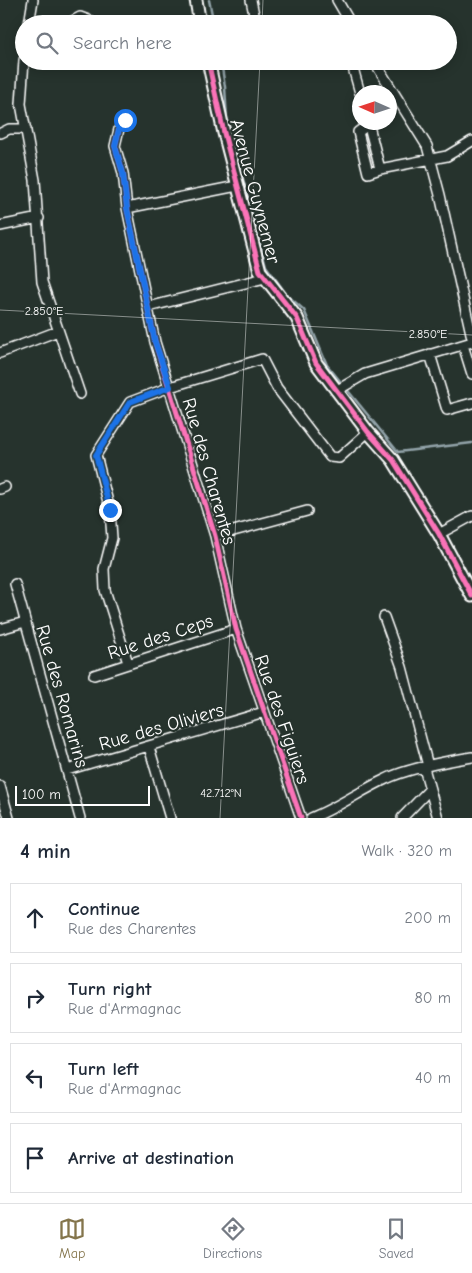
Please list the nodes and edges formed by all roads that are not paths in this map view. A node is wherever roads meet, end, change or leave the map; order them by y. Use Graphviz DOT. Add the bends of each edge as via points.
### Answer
graph roads {
  1 [pos="196,0"];
  2 [pos="251,0"];
  3 [pos="337,0"];
  4 [pos="30,2"];
  5 [pos="29,15"];
  6 [pos="198,15"];
  7 [pos="254,15"];
  8 [pos="346,15"];
  9 [pos="23,70"];
  10 [pos="210,70"];
  11 [pos="354,70"];
  12 [pos="380,70"];
  13 [pos="358,85"];
  14 [pos="125,120"];
  15 [pos="26,129"];
  16 [pos="370,130"];
  17 [pos="1,133"];
  18 [pos="472,141"];
  19 [pos="430,159"];
  20 [pos="237,186"];
  21 [pos="127,208"];
  22 [pos="38,218"];
  23 [pos="0,226"];
  24 [pos="265,278"];
  25 [pos="148,307"];
  26 [pos="58,331"];
  27 [pos="469,342"];
  28 [pos="0,353"];
  29 [pos="430,354"];
  30 [pos="472,374"];
  31 [pos="170,387"];
  32 [pos="341,388"];
  33 [pos="80,394"];
  34 [pos="472,403"];
  35 [pos="368,432"];
  36 [pos="307,511"];
  37 [pos="472,516"];
  38 [pos="438,534"];
  39 [pos="215,536"];
  40 [pos="15,584"];
  41 [pos="472,596"];
  42 [pos="384,617"];
  43 [pos="25,622"];
  44 [pos="0,629"];
  45 [pos="236,629"];
  46 [pos="128,663"];
  47 [pos="94,675"];
  48 [pos="264,712"];
  49 [pos="150,747"];
  50 [pos="472,757"];
  51 [pos="426,767"];
  52 [pos="68,770"];
  53 [pos="0,786"];
  54 [pos="430,789"];
  55 [pos="9,818"];
  56 [pos="80,818"];
  57 [pos="170,818"];
  58 [pos="301,818"];
  59 [pos="311,818"];
  60 [pos="402,818"];
  61 [pos="438,818"];
  1 -- 6 [label="street"];
  2 -- 7 [label="street"];
  3 -- 8 [label="street"];
  4 -- 5 [label="street"];
  9 -- 15 [label="street" via="21,104"];
  10 -- 20 [label="street, Avenue Guynemer"];
  11 -- 13 [label="street"];
  12 -- 19 [label="street" via="427,146"];
  14 -- 21 [label="street, Rue des Charentes" via="115,146 123,173"];
  15 -- 17 [label="street" via="9,129"];
  15 -- 22 [label="street"];
  16 -- 19 [label="street" via="380,169"];
  18 -- 19 [label="street" via="447,156"];
  19 -- 27 [label="street"];
  20 -- 21 [label="street"];
  20 -- 24 [label="street, Avenue Guynemer"];
  21 -- 25 [label="street, Rue des Charentes"];
  22 -- 23 [label="street"];
  22 -- 26 [label="street" via="42,282"];
  24 -- 25 [label="street"];
  24 -- 32 [label="street, Avenue Guynemer" via="297,318 316,363"];
  25 -- 31 [label="street, Rue des Charentes" via="155,342"];
  26 -- 28 [label="street"];
  26 -- 33 [label="street"];
  27 -- 29 [label="street"];
  27 -- 30 [label="street"];
  29 -- 32 [label="street" via="366,374"];
  29 -- 34 [label="street" via="447,410"];
  31 -- 35 [label="street" via="262,360 277,388 330,457 339,458"];
  31 -- 39 [label="street, Rue des Charentes"];
  31 -- 46 [label="street" via="130,402 96,455 110,510 112,538 104,569 105,590"];
  32 -- 35 [label="street, Avenue Guynemer"];
  35 -- 38 [label="street, Avenue Guynemer" via="393,460"];
  36 -- 39 [label="street"];
  37 -- 38 [label="street"];
  38 -- 41 [label="street, Avenue Guynemer"];
  39 -- 45 [label="street, Rue des Charentes"];
  40 -- 43 [label="street, Rue des Romarins"];
  42 -- 51 [label="street" via="402,667"];
  43 -- 44 [label="street"];
  43 -- 52 [label="street, Rue des Romarins"];
  45 -- 46 [label="street, Rue des Ceps"];
  45 -- 48 [label="street, Rue des Figuiers"];
  46 -- 47 [label="street, Rue des Ceps"];
  48 -- 49 [label="street, Rue des Oliviers"];
  48 -- 58 [label="street, Rue des Figuiers"];
  49 -- 52 [label="street, Rue des Oliviers"];
  49 -- 57 [label="street"];
  50 -- 51 [label="street"];
  51 -- 54 [label="street"];
  51 -- 59 [label="street" via="388,777"];
  52 -- 56 [label="street, Rue des Romarins"];
  53 -- 55 [label="street"];
  54 -- 60 [label="street"];
  54 -- 61 [label="street"];
}
